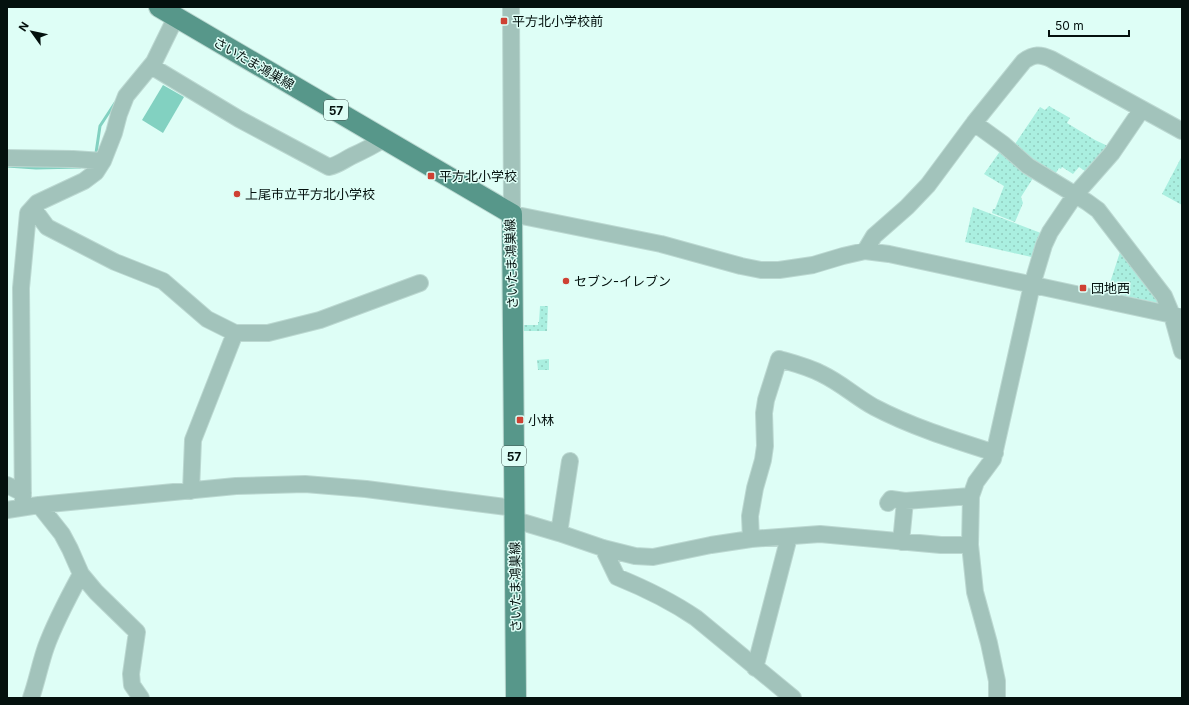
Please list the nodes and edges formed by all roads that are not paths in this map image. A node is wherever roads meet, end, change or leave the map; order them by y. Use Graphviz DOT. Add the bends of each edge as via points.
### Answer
graph roads {
  1 [pos="159,7"];
  2 [pos="510,7"];
  3 [pos="176,17"];
  4 [pos="151,66"];
  5 [pos="1142,109"];
  6 [pos="974,124"];
  7 [pos="1182,131"];
  8 [pos="384,139"];
  9 [pos="7,158"];
  10 [pos="103,161"];
  11 [pos="1075,195"];
  12 [pos="33,208"];
  13 [pos="512,214"];
  14 [pos="865,251"];
  15 [pos="420,282"];
  16 [pos="1032,285"];
  17 [pos="1177,316"];
  18 [pos="235,332"];
  19 [pos="1182,351"];
  20 [pos="995,453"];
  21 [pos="570,461"];
  22 [pos="7,485"];
  23 [pos="191,491"];
  24 [pos="971,496"];
  25 [pos="905,501"];
  26 [pos="28,502"];
  27 [pos="888,503"];
  28 [pos="7,510"];
  29 [pos="514,514"];
  30 [pos="560,533"];
  31 [pos="790,537"];
  32 [pos="751,539"];
  33 [pos="901,542"];
  34 [pos="970,545"];
  35 [pos="603,548"];
  36 [pos="81,574"];
  37 [pos="755,668"];
  38 [pos="32,698"];
  39 [pos="141,698"];
  40 [pos="516,698"];
  41 [pos="793,698"];
  42 [pos="997,698"];
  1 -- 3 [label="main road, さいたま鴻巣線 / 57"];
  2 -- 13 [label="street"];
  3 -- 4 [label="street"];
  3 -- 8 [label="main road, さいたま鴻巣線 / 57"];
  4 -- 8 [label="street" via="239,119 329,167"];
  4 -- 10 [label="street" via="126,96"];
  5 -- 6 [label="street" via="1051,59 1033,55 1024,61"];
  5 -- 7 [label="street"];
  5 -- 11 [label="street" via="1112,153"];
  6 -- 11 [label="street" via="1003,144 1028,166"];
  6 -- 14 [label="street" via="928,185 874,236"];
  8 -- 13 [label="main road, さいたま鴻巣線 / 57"];
  9 -- 10 [label="street"];
  10 -- 12 [label="street" via="96,172 84,181 37,203"];
  11 -- 16 [label="street" via="1050,232"];
  11 -- 17 [label="street" via="1098,210"];
  12 -- 18 [label="street" via="47,227 115,262 162,281 207,320"];
  12 -- 26 [label="street" via="28,213 21,288"];
  13 -- 14 [label="street" via="654,242 761,270 813,265"];
  13 -- 29 [label="main road, さいたま鴻巣線 / 57"];
  14 -- 16 [label="street" via="935,263"];
  15 -- 18 [label="street" via="320,320 268,333"];
  16 -- 17 [label="street"];
  16 -- 20 [label="street"];
  17 -- 19 [label="street"];
  18 -- 23 [label="street" via="193,440"];
  20 -- 24 [label="street" via="976,482"];
  20 -- 32 [label="street" via="900,419 823,374 779,359 766,400 764,453 750,516"];
  21 -- 30 [label="street"];
  22 -- 26 [label="street"];
  23 -- 26 [label="street"];
  23 -- 29 [label="street" via="236,486 311,484 358,488"];
  24 -- 25 [label="street"];
  24 -- 34 [label="street"];
  25 -- 27 [label="street" via="891,498"];
  25 -- 33 [label="street"];
  26 -- 28 [label="street"];
  26 -- 36 [label="street" via="62,534"];
  29 -- 30 [label="street"];
  29 -- 40 [label="main road, さいたま鴻巣線 / 57"];
  30 -- 35 [label="street"];
  31 -- 32 [label="street"];
  31 -- 33 [label="street" via="820,534"];
  31 -- 37 [label="street"];
  32 -- 35 [label="street" via="653,557 635,556"];
  33 -- 34 [label="street"];
  34 -- 42 [label="street" via="975,592 997,681"];
  35 -- 37 [label="street" via="617,577 680,607"];
  36 -- 38 [label="street" via="45,649"];
  36 -- 39 [label="street" via="137,632 131,674 132,685"];
  37 -- 41 [label="street"];
}
